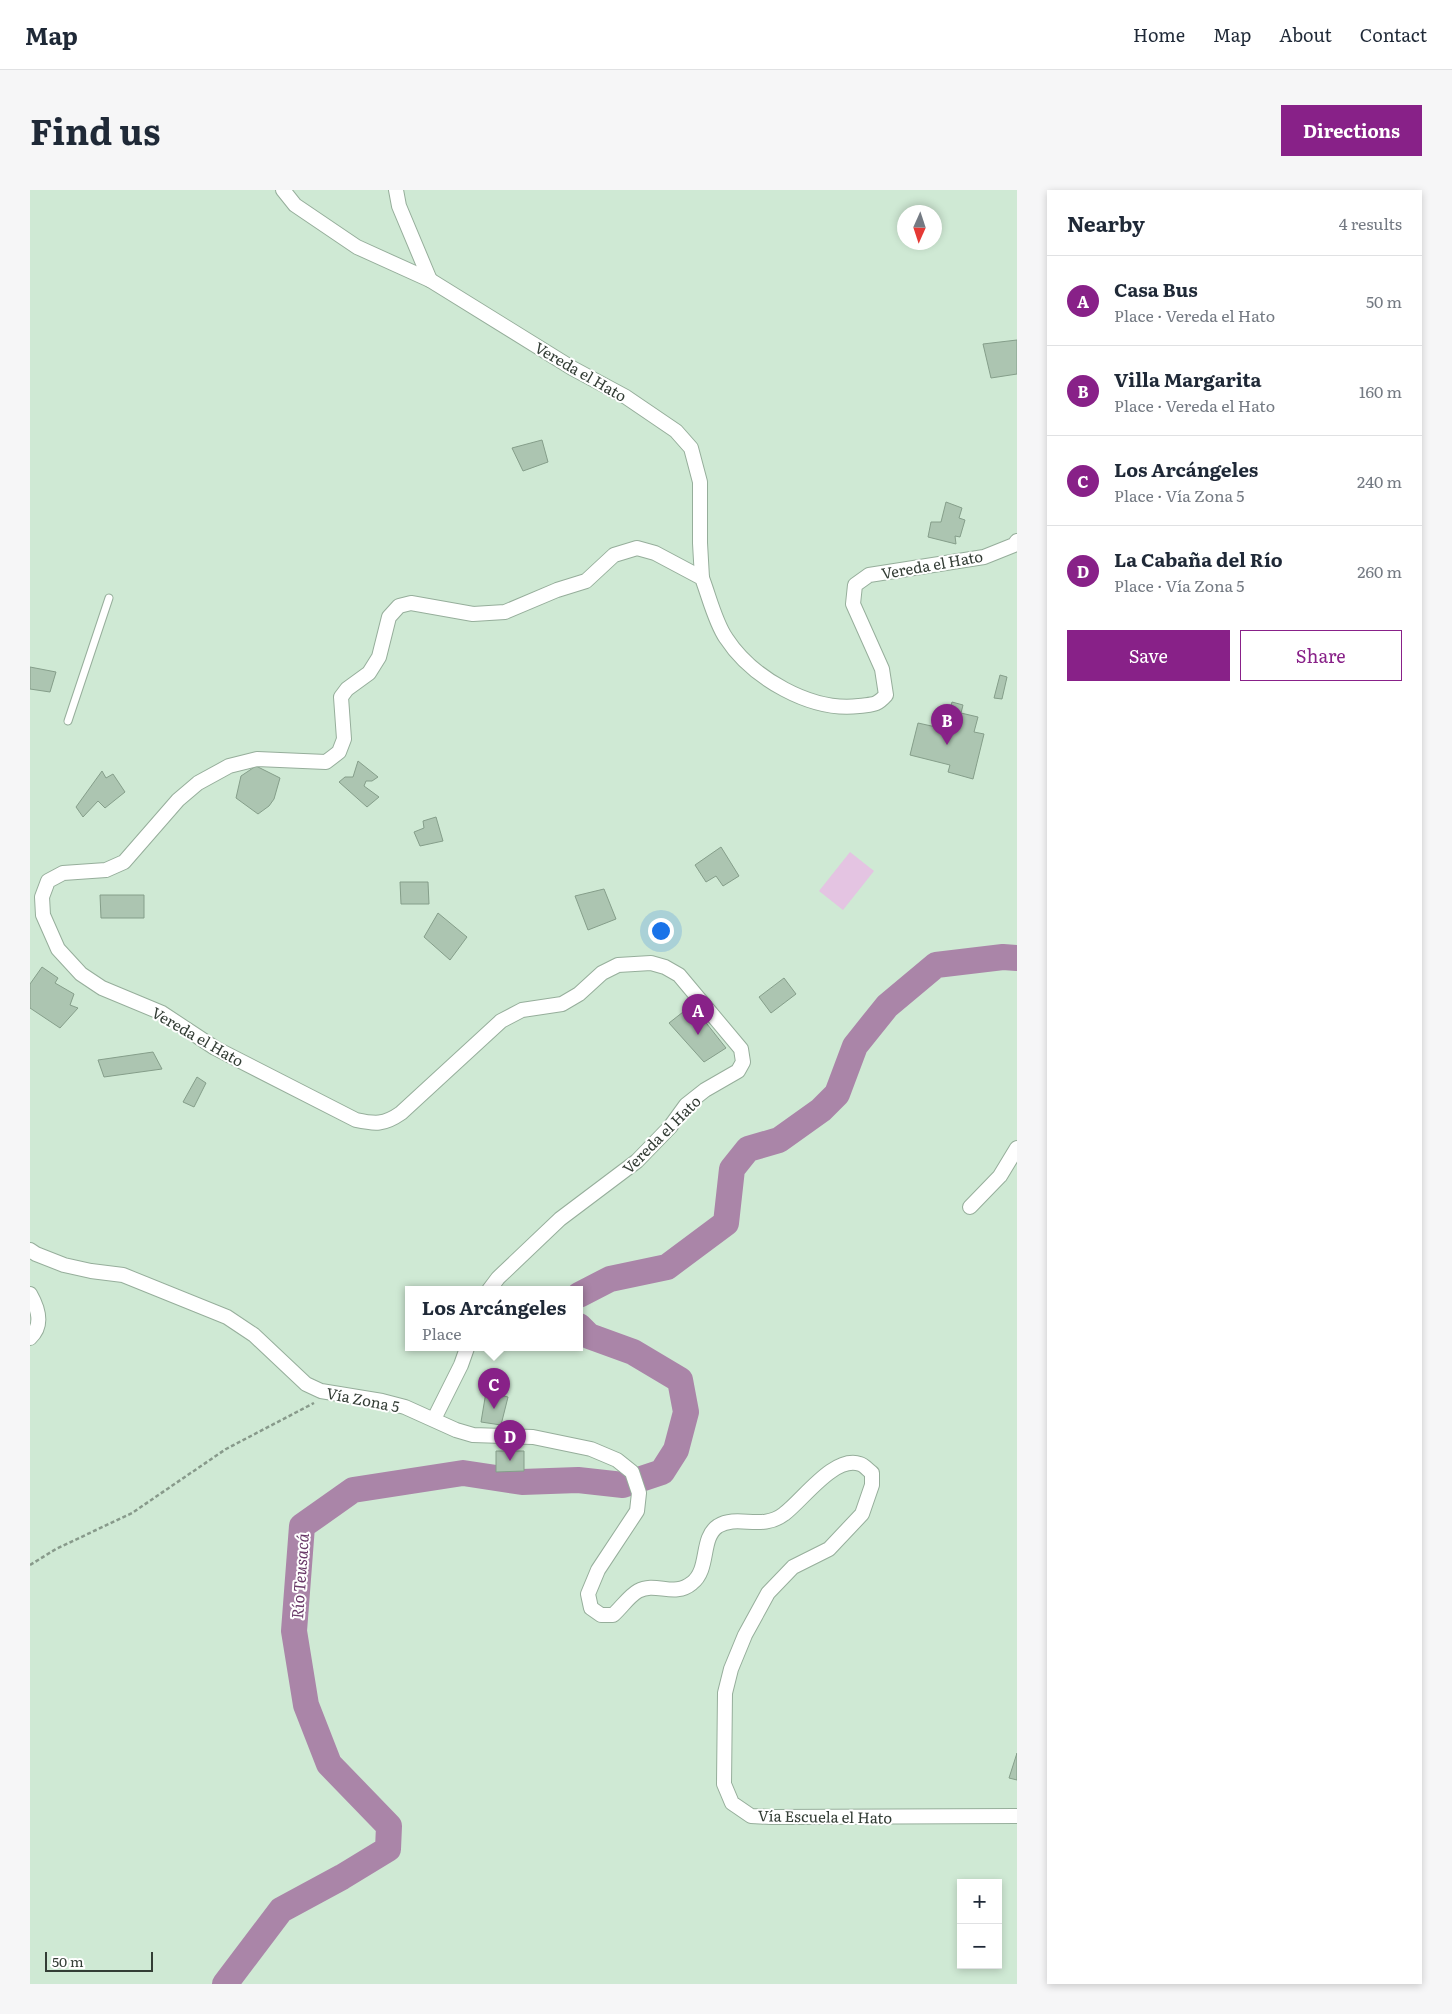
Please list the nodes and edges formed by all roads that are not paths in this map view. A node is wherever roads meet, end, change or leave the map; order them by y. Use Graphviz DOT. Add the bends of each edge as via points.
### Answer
graph roads {
  1 [pos="283,190"];
  2 [pos="396,190"];
  3 [pos="430,280"];
  4 [pos="1017,541"];
  5 [pos="702,578"];
  6 [pos="109,598"];
  7 [pos="68,721"];
  8 [pos="1017,1148"];
  9 [pos="970,1207"];
  10 [pos="30,1250"];
  11 [pos="492,1286"];
  12 [pos="30,1294"];
  13 [pos="30,1338"];
  14 [pos="465,1351"];
  15 [pos="434,1419"];
  16 [pos="639,1493"];
  17 [pos="1017,1816"];
  1 -- 3 [label="street, Vereda el Hato" via="295,205 357,247"];
  2 -- 3 [label="street" via="399,206"];
  3 -- 5 [label="street, Vereda el Hato" via="572,368 626,397 676,431 691,448 700,482"];
  4 -- 5 [label="street, Vereda el Hato" via="984,557 869,575 855,585 854,604 882,669 886,695 878,704 826,705 803,698 765,678 725,638"];
  5 -- 11 [label="street, Vereda el Hato" via="655,553 637,548 614,555 586,580 505,612 473,614 411,603 399,606 389,617 378,657 369,673 341,697 344,739 339,752 326,762 257,759 230,766 198,783 178,800 124,862 106,870 63,873 48,881 42,897 43,915 58,949 81,974 102,988 162,1013 215,1048 356,1120 373,1124 389,1122 400,1114 501,1021 522,1010 562,1004 579,994 602,972 618,965 651,963 679,975 741,1049 743,1062 738,1071 686,1105 637,1161 560,1219"];
  6 -- 7 [label="lane"];
  8 -- 9 [label="street" via="1000,1176"];
  10 -- 15 [label="street, Vía Zona 5" via="64,1265 123,1275 227,1317 254,1335 306,1384 321,1391 382,1401"];
  12 -- 13 [label="street" via="38,1309 39,1324"];
  14 -- 15 [label="street"];
  15 -- 16 [label="street, Vía Zona 5" via="473,1435 533,1437 591,1449 617,1460 632,1472"];
  16 -- 17 [label="street, Vía Escuela el Hato" via="636,1511 598,1570 588,1594 591,1608 601,1615 613,1615 638,1591 652,1588 680,1591 694,1582 705,1559 708,1537 718,1526 733,1521 768,1522 783,1515 834,1468 846,1463 860,1464 872,1472 872,1485 862,1514 829,1549 793,1567 768,1593 745,1635 725,1693 724,1784 732,1803 751,1816 770,1817"];
}
